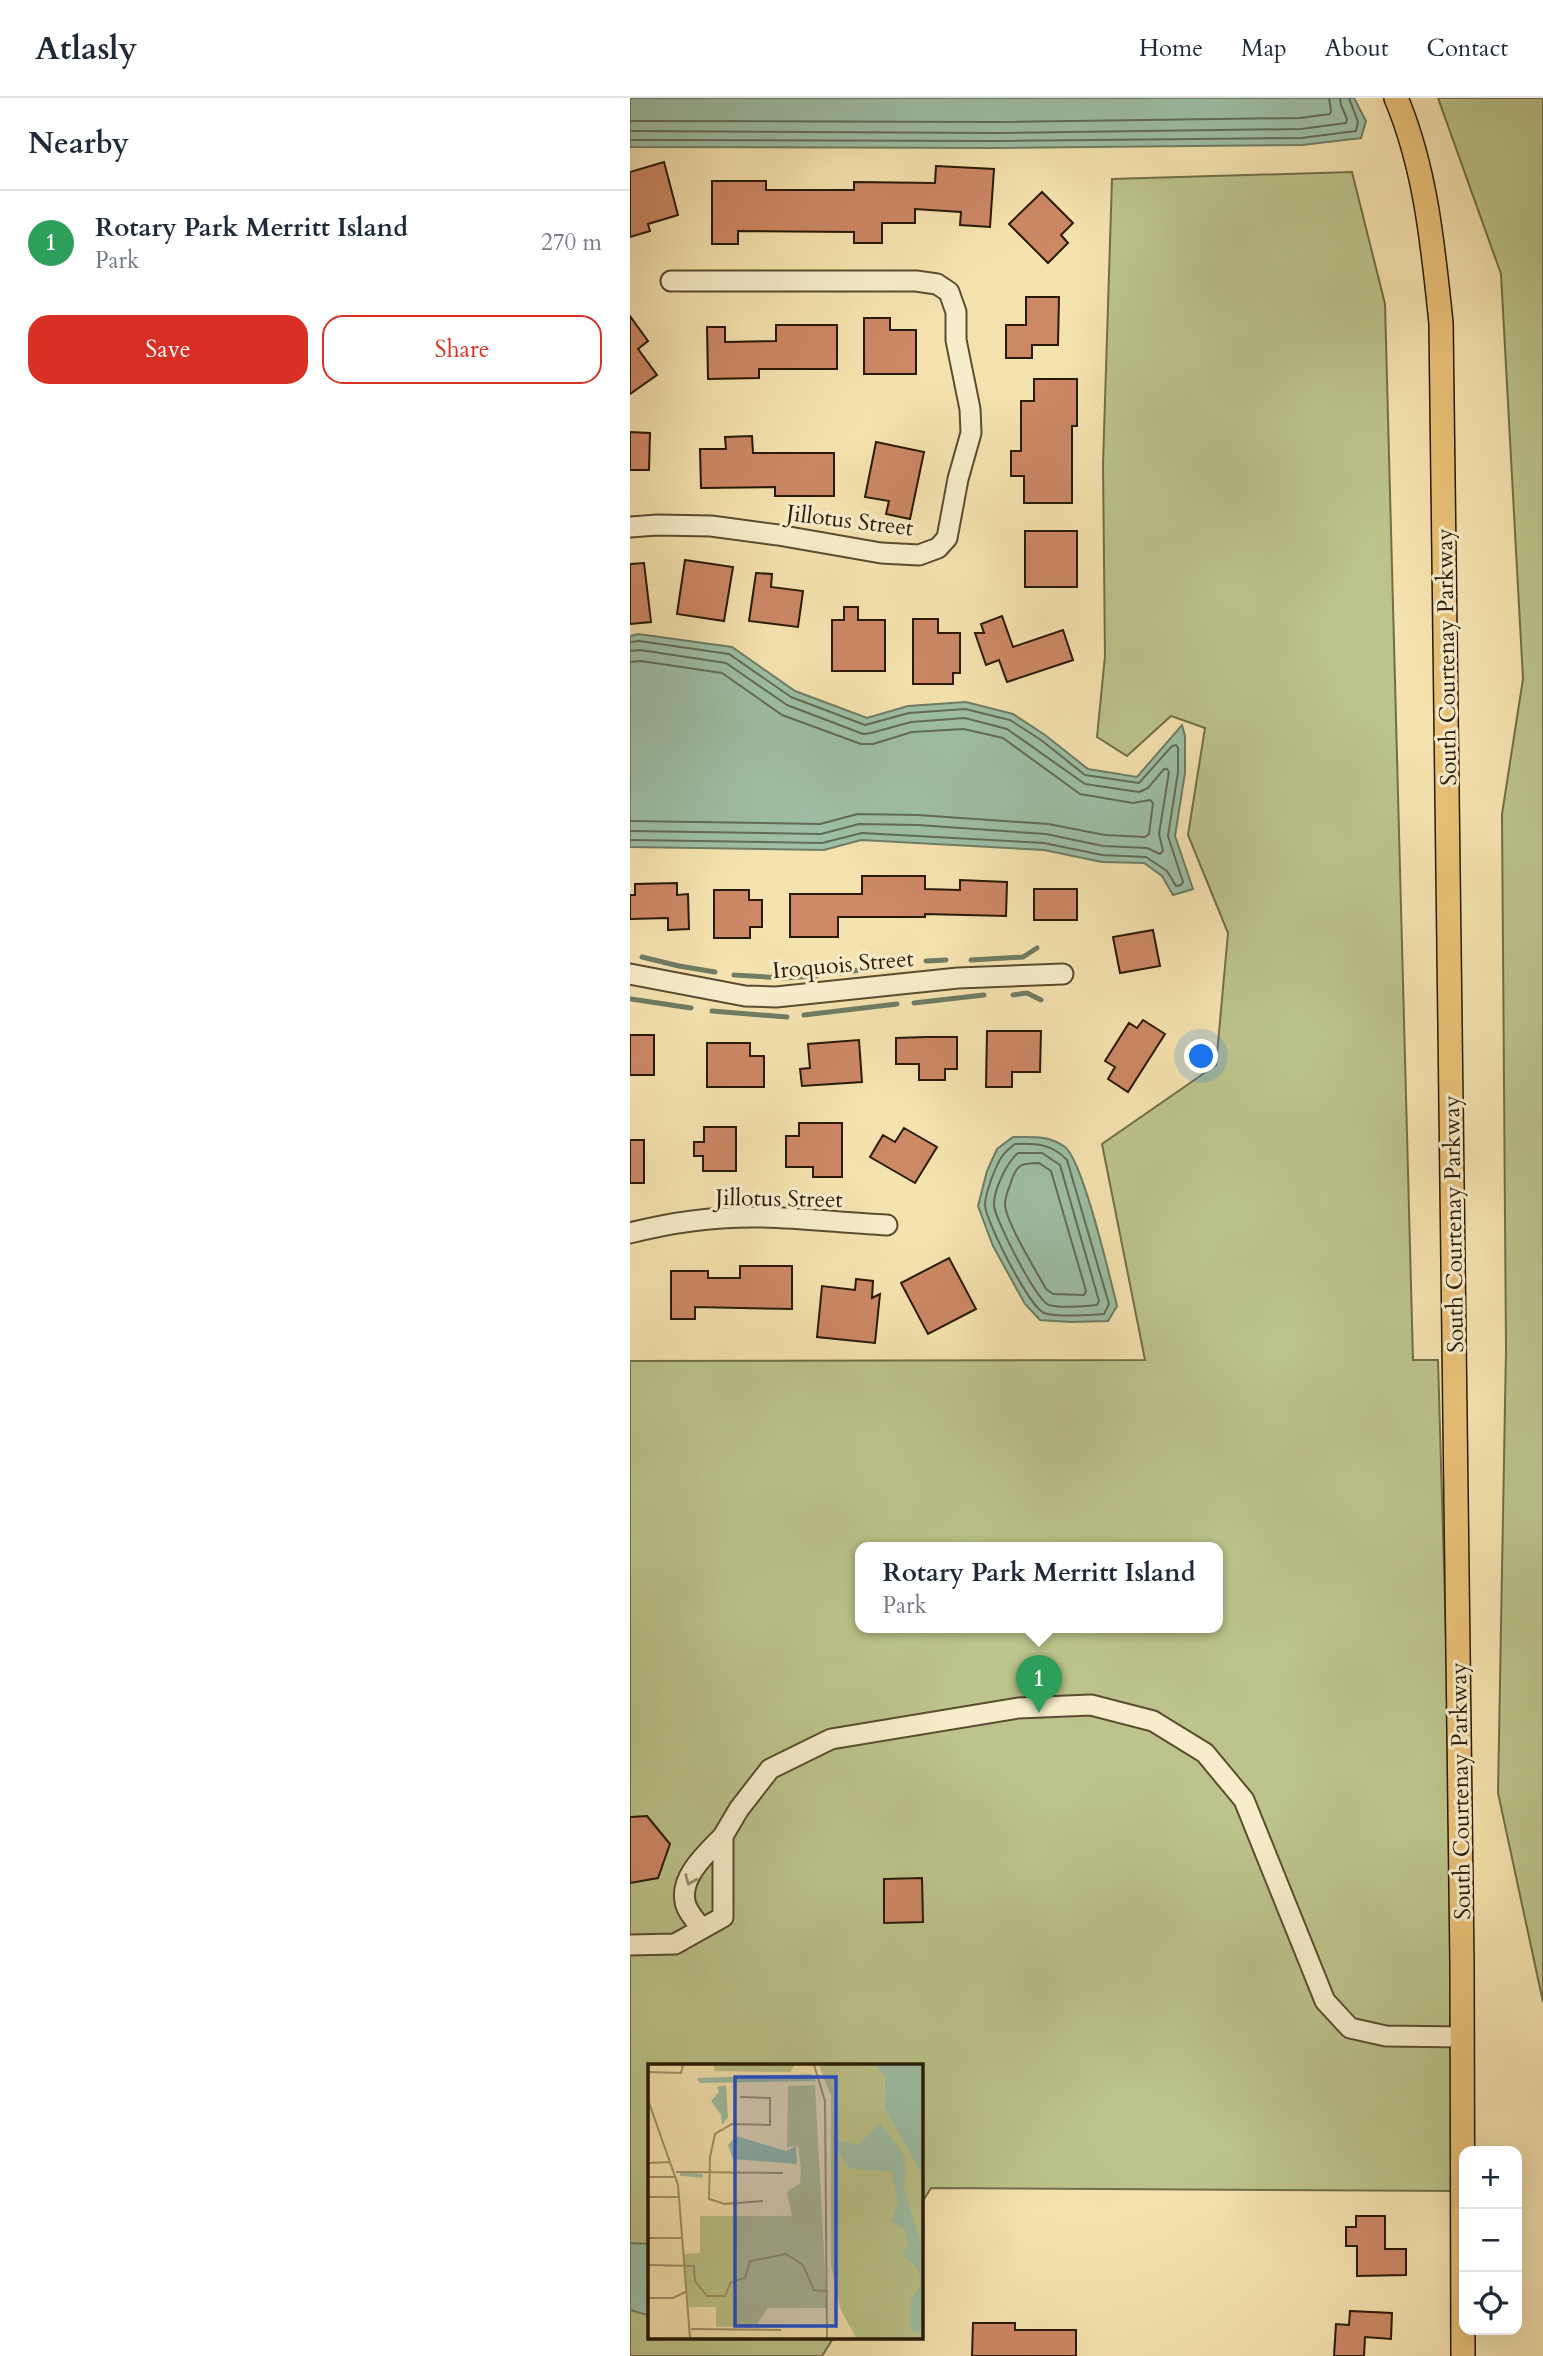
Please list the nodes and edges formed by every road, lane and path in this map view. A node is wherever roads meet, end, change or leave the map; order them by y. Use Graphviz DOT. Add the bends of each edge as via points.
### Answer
graph roads {
  1 [pos="1396,98"];
  2 [pos="671,281"];
  3 [pos="630,527"];
  4 [pos="630,974"];
  5 [pos="1063,974"];
  6 [pos="887,1225"];
  7 [pos="630,1233"];
  8 [pos="723,1836"];
  9 [pos="702,1929"];
  10 [pos="630,1945"];
  11 [pos="1462,2037"];
  12 [pos="1462,2356"];
  1 -- 11 [label="main road, South Courtenay Parkway" via="1429,213 1441,323"];
  2 -- 3 [label="street, Jillotus Street" via="937,284 949,292 956,312 956,341 971,433 947,538 938,548 919,555 711,527"];
  4 -- 5 [label="street, Iroquois Street" via="745,996 776,997 958,978"];
  6 -- 7 [label="street, Jillotus Street" via="763,1217"];
  8 -- 9 [label="street" via="723,1917"];
  8 -- 9 [label="street, one-way" via="688,1880 684,1900"];
  8 -- 11 [label="street" via="770,1769 831,1739 1018,1708 1091,1705 1153,1721 1205,1753 1244,1800 1325,2001 1350,2028 1386,2036"];
  9 -- 10 [label="street" via="675,1944"];
  11 -- 12 [label="main road, South Courtenay Parkway"];
}
